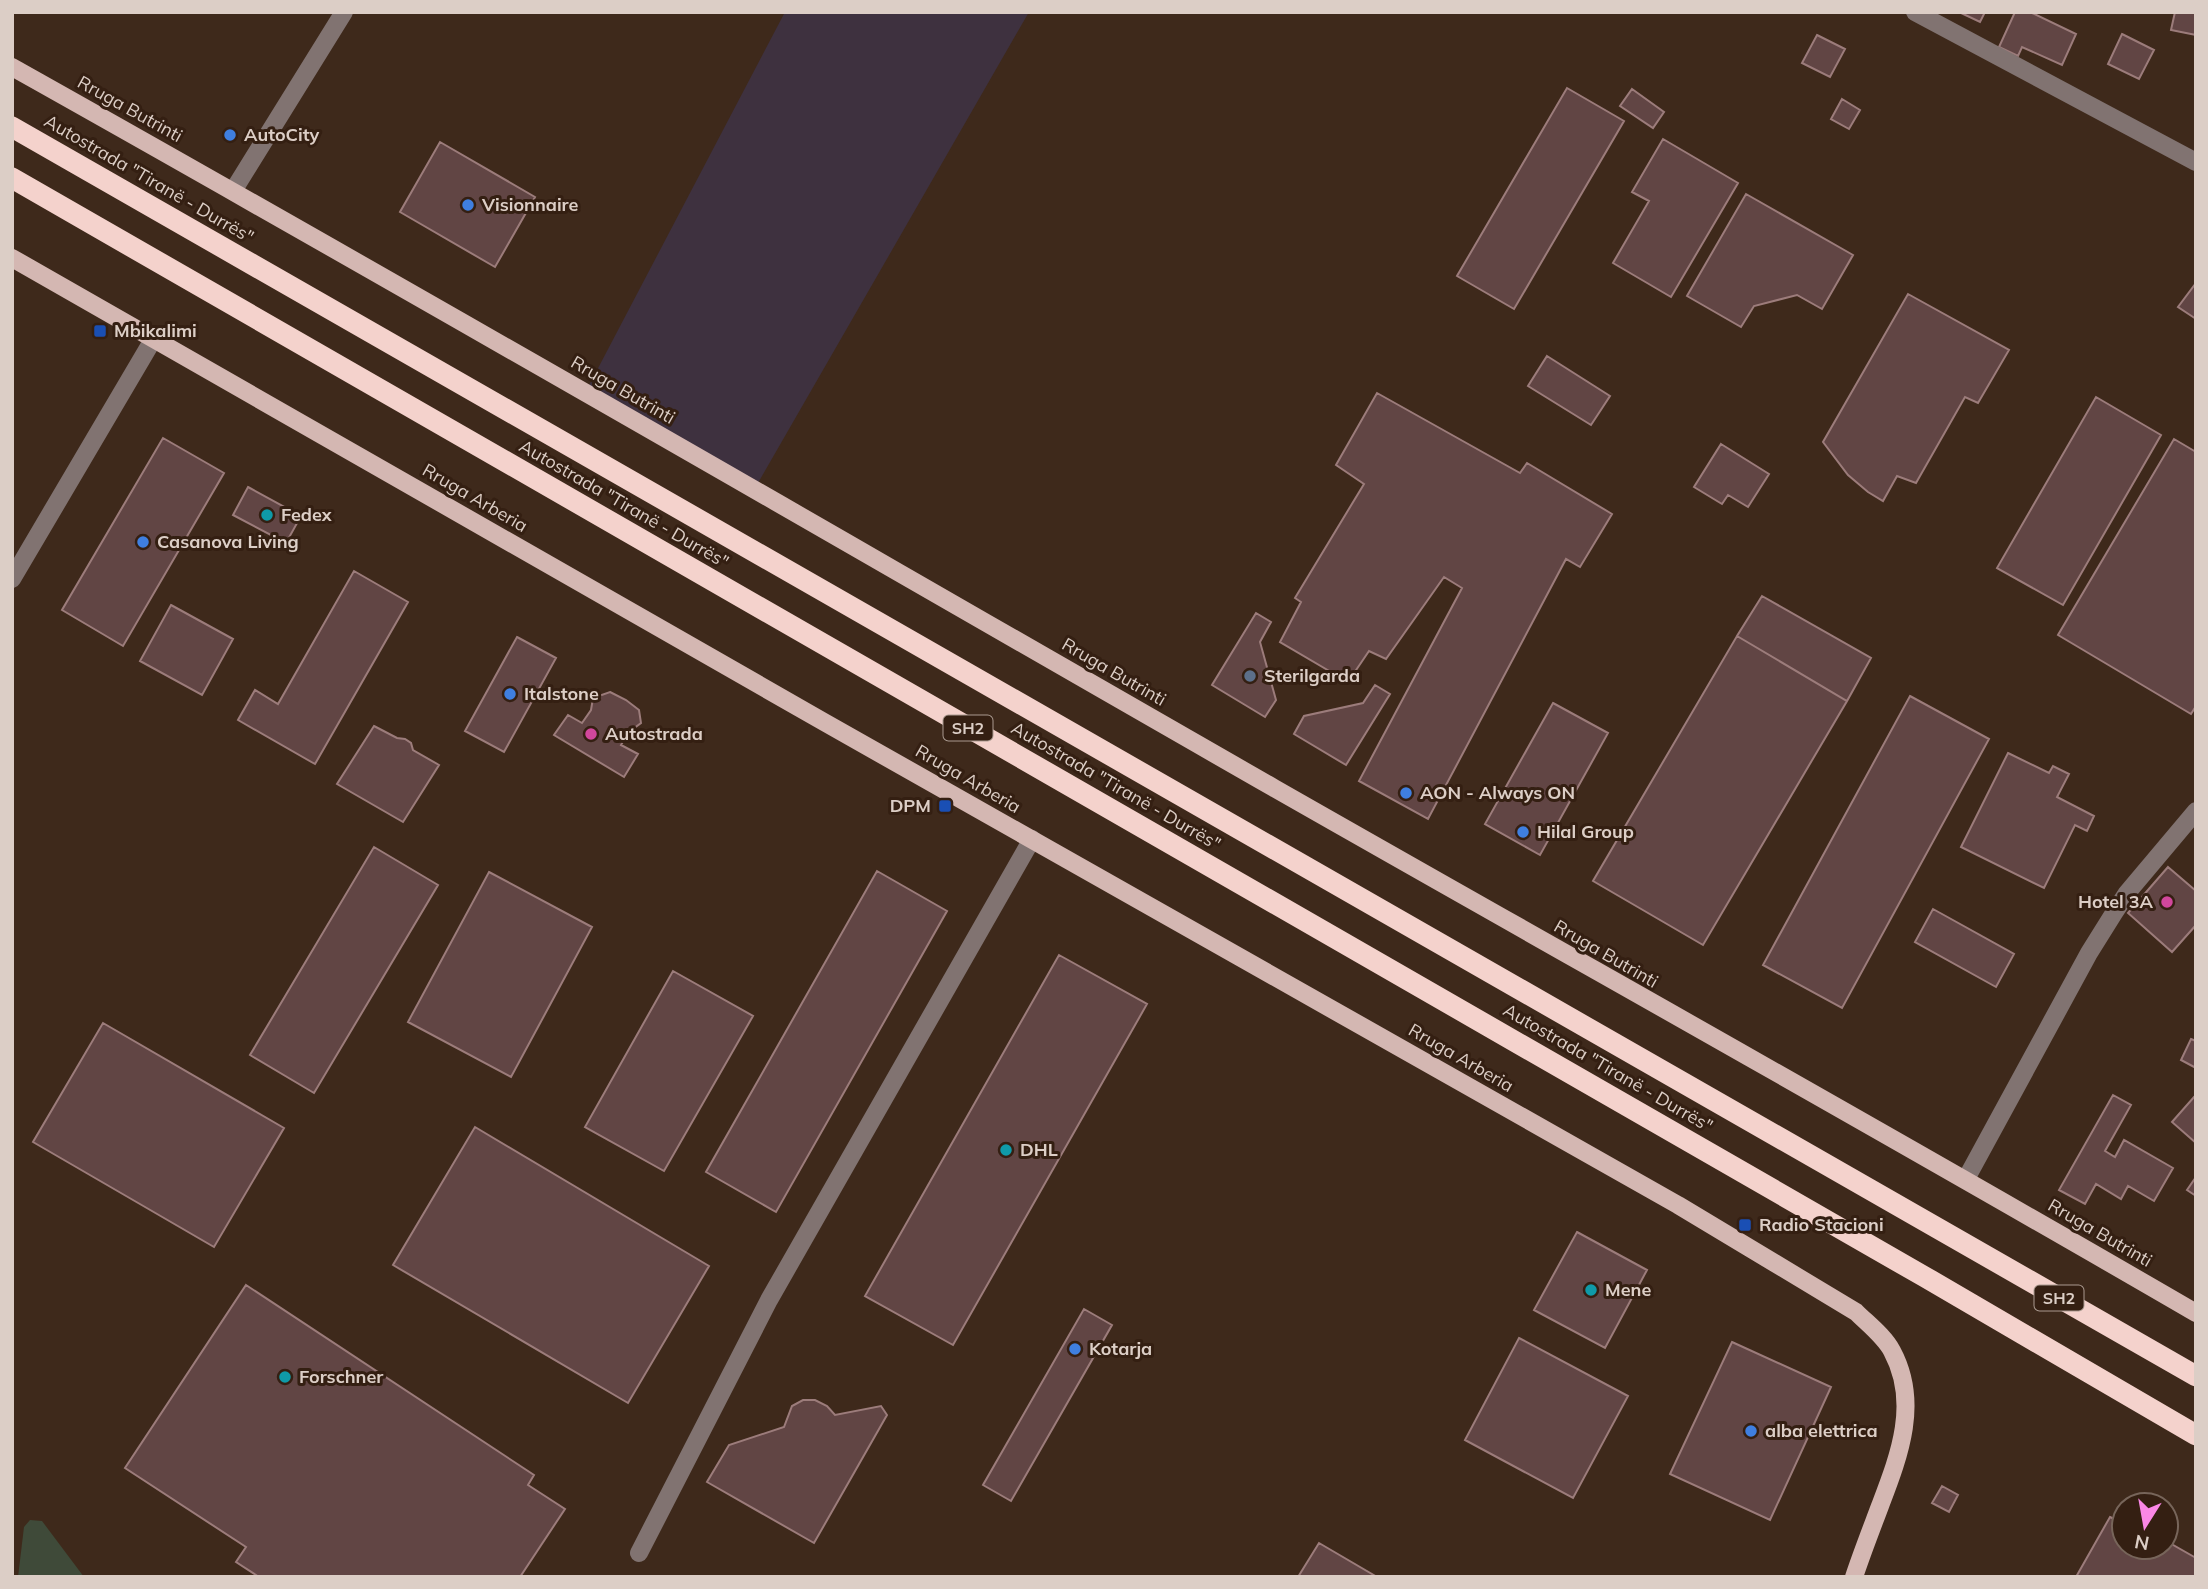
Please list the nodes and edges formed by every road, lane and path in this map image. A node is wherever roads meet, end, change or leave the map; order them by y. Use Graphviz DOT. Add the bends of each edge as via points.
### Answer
graph roads {
  1 [pos="344,12"];
  2 [pos="1915,12"];
  3 [pos="12,67"];
  4 [pos="12,127"];
  5 [pos="2196,162"];
  6 [pos="12,178"];
  7 [pos="233,191"];
  8 [pos="12,258"];
  9 [pos="154,338"];
  10 [pos="12,579"];
  11 [pos="2196,811"];
  12 [pos="1032,839"];
  13 [pos="1965,1179"];
  14 [pos="2196,1313"];
  15 [pos="2196,1376"];
  16 [pos="2196,1435"];
  17 [pos="639,1553"];
  18 [pos="1854,1577"];
  1 -- 7 [label="street"];
  2 -- 5 [label="street"];
  3 -- 7 [label="main road, Rruga Butrinti"];
  4 -- 15 [label="highway, Autostrada \"Tiranë - Durrës\" / SH2"];
  6 -- 16 [label="highway, Autostrada \"Tiranë - Durrës\" / SH2"];
  7 -- 13 [label="main road, Rruga Butrinti"];
  8 -- 9 [label="main road, Rruga Arberia"];
  9 -- 10 [label="street"];
  9 -- 12 [label="main road, Rruga Arberia"];
  11 -- 13 [label="street" via="2114,913"];
  12 -- 17 [label="street" via="769,1300"];
  12 -- 18 [label="main road, Rruga Arberia" via="1702,1219 1856,1312 1891,1350 1906,1403 1900,1451"];
  13 -- 14 [label="main road, Rruga Butrinti"];
}
